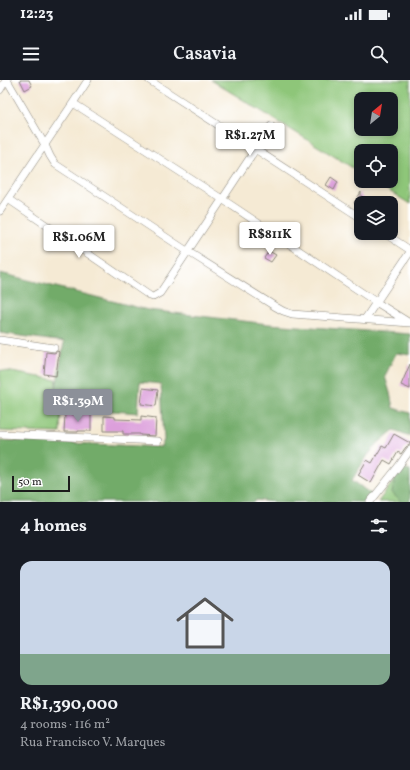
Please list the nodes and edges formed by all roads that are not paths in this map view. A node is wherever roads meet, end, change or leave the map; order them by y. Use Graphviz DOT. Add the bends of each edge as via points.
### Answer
graph roads {
  1 [pos="7,80"];
  2 [pos="88,80"];
  3 [pos="149,80"];
  4 [pos="0,90"];
  5 [pos="74,103"];
  6 [pos="271,126"];
  7 [pos="45,145"];
  8 [pos="255,149"];
  9 [pos="8,199"];
  10 [pos="222,199"];
  11 [pos="0,211"];
  12 [pos="354,213"];
  13 [pos="394,240"];
  14 [pos="187,251"];
  15 [pos="410,251"];
  16 [pos="376,302"];
  17 [pos="365,319"];
  18 [pos="410,323"];
  19 [pos="0,340"];
  20 [pos="54,348"];
  21 [pos="0,434"];
  22 [pos="158,441"];
  23 [pos="410,450"];
  24 [pos="370,502"];
  1 -- 4 [label="street"];
  1 -- 7 [label="street"];
  2 -- 5 [label="street"];
  3 -- 8 [label="street"];
  5 -- 7 [label="street"];
  5 -- 10 [label="street"];
  6 -- 8 [label="street"];
  7 -- 9 [label="street"];
  7 -- 14 [label="street" via="55,164"];
  8 -- 10 [label="street"];
  8 -- 12 [label="street"];
  9 -- 11 [label="street"];
  9 -- 14 [label="street" via="153,297 160,293"];
  10 -- 14 [label="street"];
  10 -- 16 [label="street"];
  13 -- 15 [label="street"];
  14 -- 17 [label="street" via="283,311 292,314"];
  15 -- 16 [label="street"];
  16 -- 17 [label="street"];
  16 -- 18 [label="street"];
  17 -- 18 [label="street"];
  19 -- 20 [label="street"];
  21 -- 22 [label="street"];
  23 -- 24 [label="street"];
}
